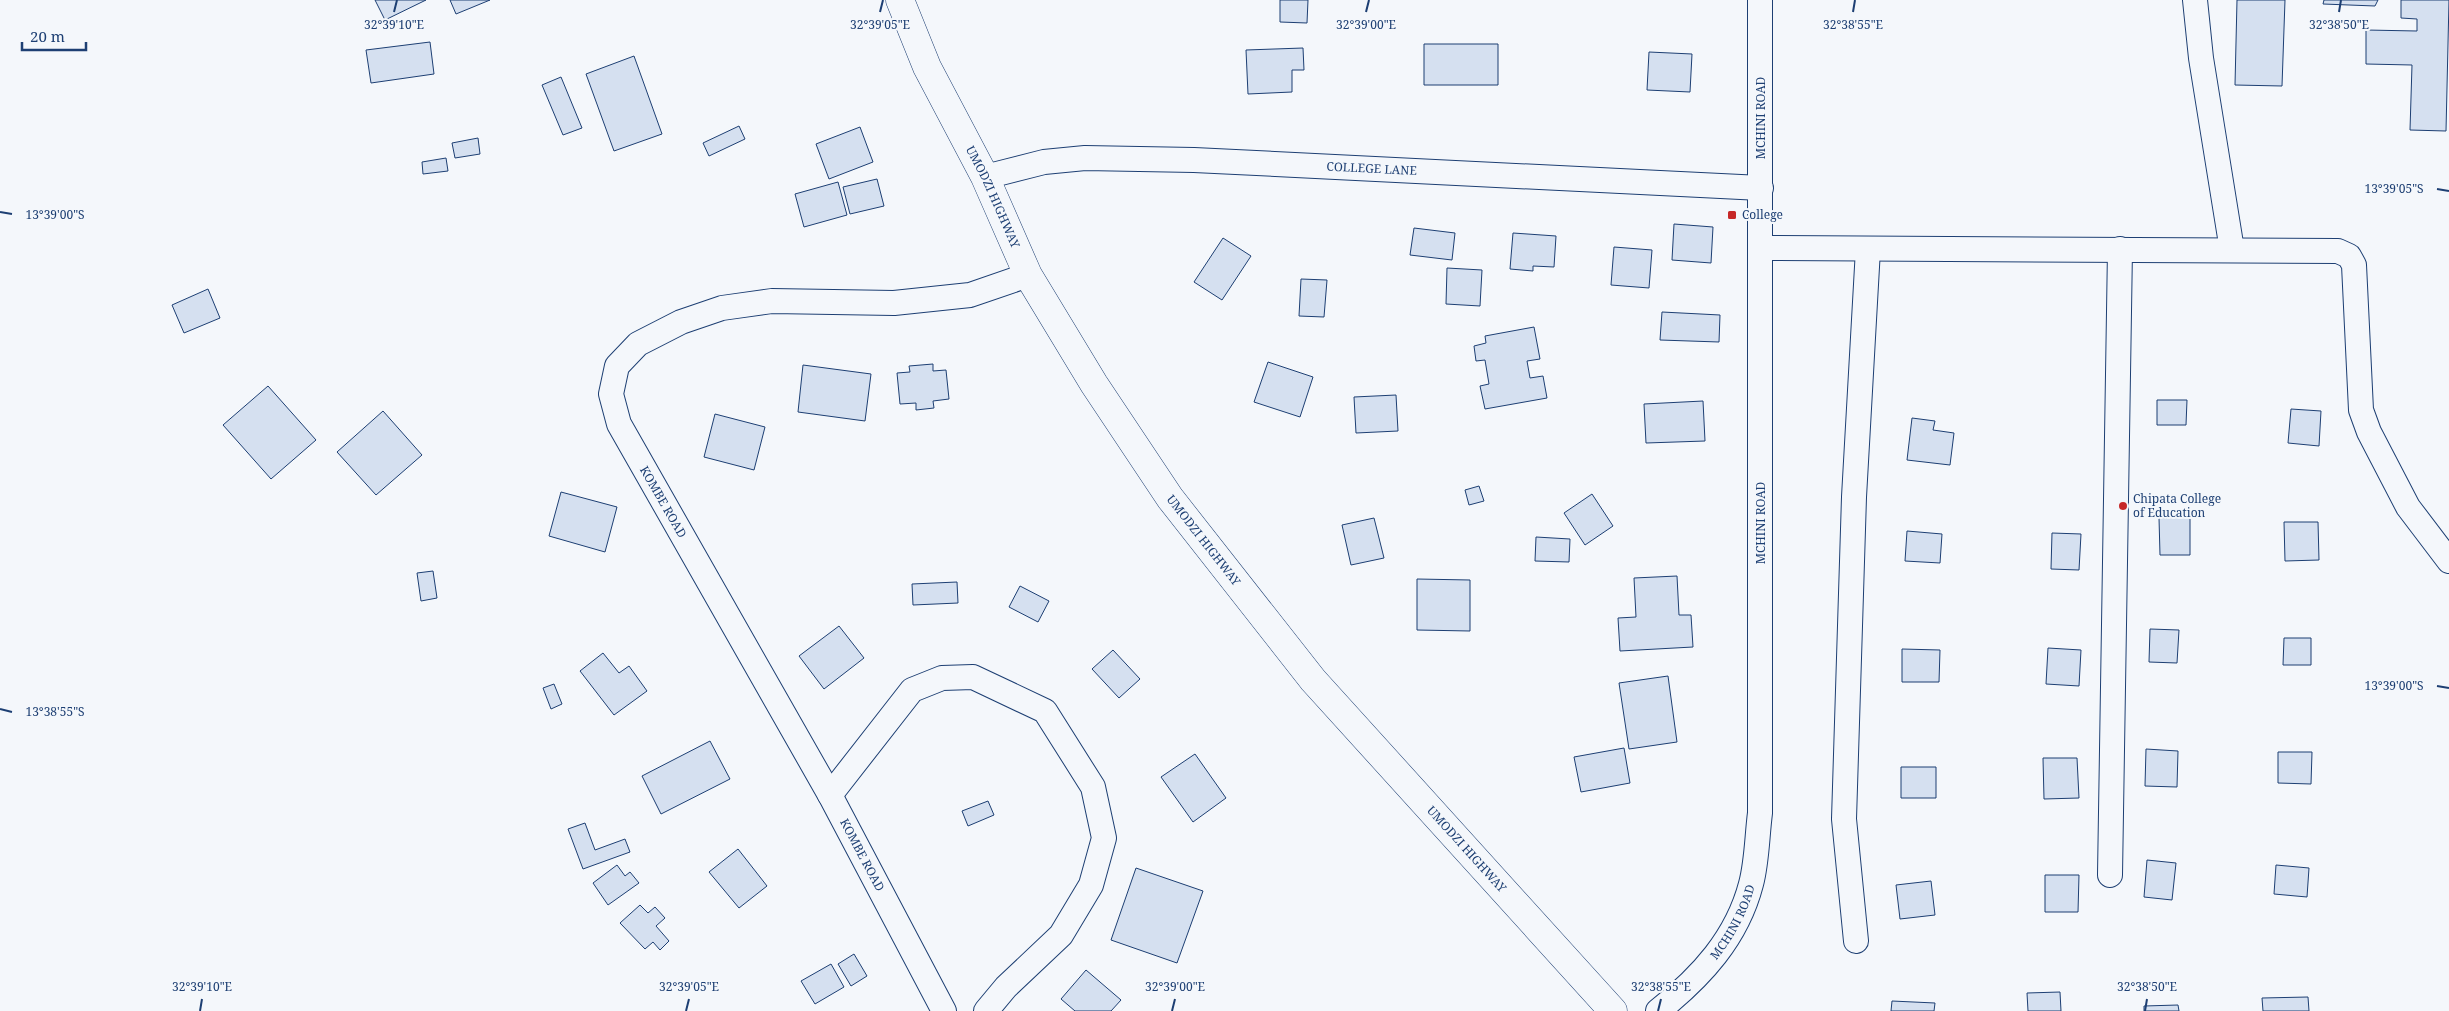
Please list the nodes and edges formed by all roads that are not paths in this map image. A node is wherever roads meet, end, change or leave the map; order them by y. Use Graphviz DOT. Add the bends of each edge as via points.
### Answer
graph roads {
  1 [pos="900,0"];
  2 [pos="1760,0"];
  3 [pos="2195,0"];
  4 [pos="985,177"];
  5 [pos="1761,188"];
  6 [pos="1761,248"];
  7 [pos="1868,249"];
  8 [pos="2120,249"];
  9 [pos="2232,250"];
  10 [pos="1028,276"];
  11 [pos="2449,561"];
  12 [pos="830,795"];
  13 [pos="2110,875"];
  14 [pos="1856,941"];
  15 [pos="944,1011"];
  16 [pos="986,1011"];
  17 [pos="1613,1011"];
  18 [pos="1658,1011"];
  1 -- 4 [label="highway, UMODZI HIGHWAY" via="927,66"];
  2 -- 5 [label="street, MCHINI ROAD"];
  3 -- 9 [label="street" via="2201,58"];
  4 -- 5 [label="street, COLLEGE LANE" via="1044,162 1085,158 1194,160"];
  4 -- 10 [label="highway, UMODZI HIGHWAY"];
  5 -- 6 [label="street, MCHINI ROAD"];
  6 -- 7 [label="street"];
  6 -- 18 [label="street, MCHINI ROAD" via="1762,688 1760,813 1751,884 1736,926 1717,955 1680,994"];
  7 -- 8 [label="street"];
  7 -- 14 [label="street" via="1854,497 1844,818"];
  8 -- 9 [label="street"];
  8 -- 13 [label="street"];
  9 -- 11 [label="street" via="2338,251 2349,256 2354,265 2361,410 2408,507"];
  10 -- 12 [label="street, KOMBE ROAD" via="970,295 894,303 772,301 722,308 681,322 638,344 617,366 612,394 619,424"];
  10 -- 17 [label="highway, UMODZI HIGHWAY" via="1094,384 1170,498 1307,673"];
  12 -- 15 [label="street, KOMBE ROAD"];
  12 -- 16 [label="street" via="912,690 942,678 973,677 1045,711 1093,787 1104,838 1091,885 1062,935 1006,987"];
}
